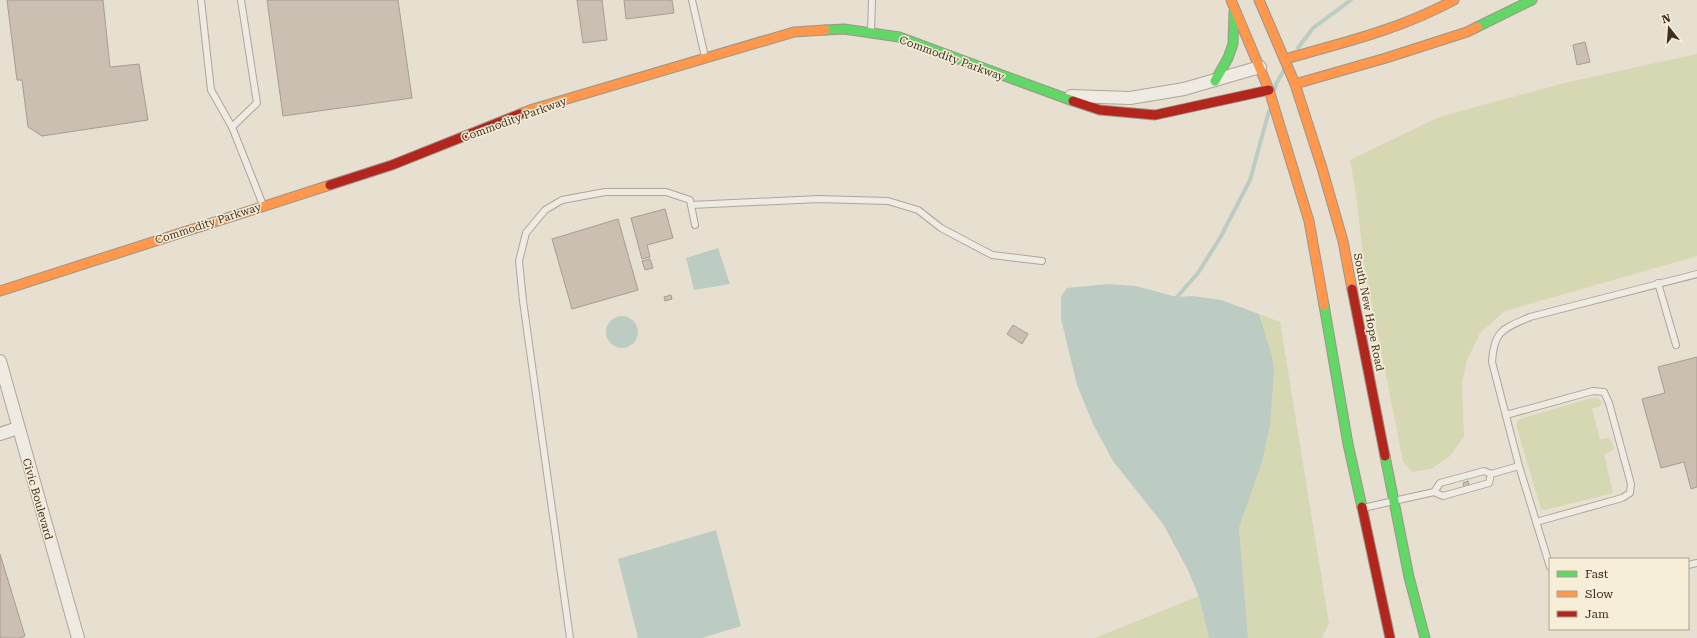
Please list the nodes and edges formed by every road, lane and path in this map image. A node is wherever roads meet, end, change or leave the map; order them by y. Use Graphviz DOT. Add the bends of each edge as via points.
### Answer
graph roads {
  1 [pos="201,0"];
  2 [pos="241,0"];
  3 [pos="692,0"];
  4 [pos="872,0"];
  5 [pos="1260,0"];
  6 [pos="1454,0"];
  7 [pos="1532,0"];
  8 [pos="1233,4"];
  9 [pos="871,33"];
  10 [pos="706,59"];
  11 [pos="1281,60"];
  12 [pos="1263,66"];
  13 [pos="1215,81"];
  14 [pos="1291,85"];
  15 [pos="1272,89"];
  16 [pos="1056,96"];
  17 [pos="232,127"];
  18 [pos="264,205"];
  19 [pos="691,205"];
  20 [pos="694,225"];
  21 [pos="1042,262"];
  22 [pos="1697,274"];
  23 [pos="1658,283"];
  24 [pos="0,290"];
  25 [pos="1676,345"];
  26 [pos="0,361"];
  27 [pos="1506,415"];
  28 [pos="18,428"];
  29 [pos="0,434"];
  30 [pos="1519,466"];
  31 [pos="1491,474"];
  32 [pos="1434,492"];
  33 [pos="1394,501"];
  34 [pos="1361,508"];
  35 [pos="1536,522"];
  36 [pos="1549,564"];
  37 [pos="78,638"];
  38 [pos="570,638"];
  39 [pos="1390,638"];
  40 [pos="1425,638"];
  1 -- 17 [label="lane" via="212,90"];
  2 -- 17 [label="lane" via="257,102"];
  3 -- 10 [label="lane"];
  4 -- 9 [label="lane"];
  5 -- 11 [label="main road, South New Hope Road"];
  6 -- 11 [label="main road" via="1434,12 1393,28"];
  7 -- 14 [label="main road" via="1467,32"];
  8 -- 12 [label="main road"];
  8 -- 13 [label="main road" via="1233,44"];
  9 -- 10 [label="main road, Commodity Parkway" via="844,29 794,32"];
  9 -- 16 [label="main road, Commodity Parkway" via="899,37"];
  10 -- 18 [label="main road, Commodity Parkway" via="533,109 392,165"];
  11 -- 14 [label="main road, South New Hope Road"];
  12 -- 13 [label="street, Commodity Parkway"];
  12 -- 15 [label="main road"];
  13 -- 16 [label="street, Commodity Parkway" via="1130,98"];
  14 -- 33 [label="main road, South New Hope Road" via="1322,168 1343,241"];
  15 -- 16 [label="main road, Commodity Parkway" via="1155,115 1100,110"];
  15 -- 34 [label="main road" via="1309,221"];
  17 -- 18 [label="lane"];
  18 -- 24 [label="main road, Commodity Parkway"];
  19 -- 20 [label="lane"];
  19 -- 21 [label="lane" via="818,199 888,202 918,210 941,228 992,255"];
  19 -- 38 [label="lane" via="690,200 666,192 605,192 562,200 545,210 526,233 519,261 523,301"];
  22 -- 23 [label="lane"];
  23 -- 25 [label="lane"];
  23 -- 27 [label="lane" via="1530,317 1505,328 1496,338 1492,362"];
  26 -- 28 [label="street, Civic Boulevard"];
  27 -- 30 [label="lane"];
  27 -- 35 [label="lane" via="1593,391 1604,392 1611,410 1631,484 1630,493 1622,498"];
  28 -- 29 [label="street"];
  28 -- 37 [label="street, Civic Boulevard"];
  30 -- 31 [label="lane"];
  30 -- 35 [label="lane"];
  31 -- 32 [label="lane" via="1484,471 1440,482"];
  31 -- 32 [label="lane" via="1488,483 1443,496"];
  32 -- 33 [label="lane"];
  33 -- 34 [label="lane"];
  33 -- 40 [label="main road, South New Hope Road" via="1409,577"];
  34 -- 39 [label="main road"];
  35 -- 36 [label="lane"];
}
